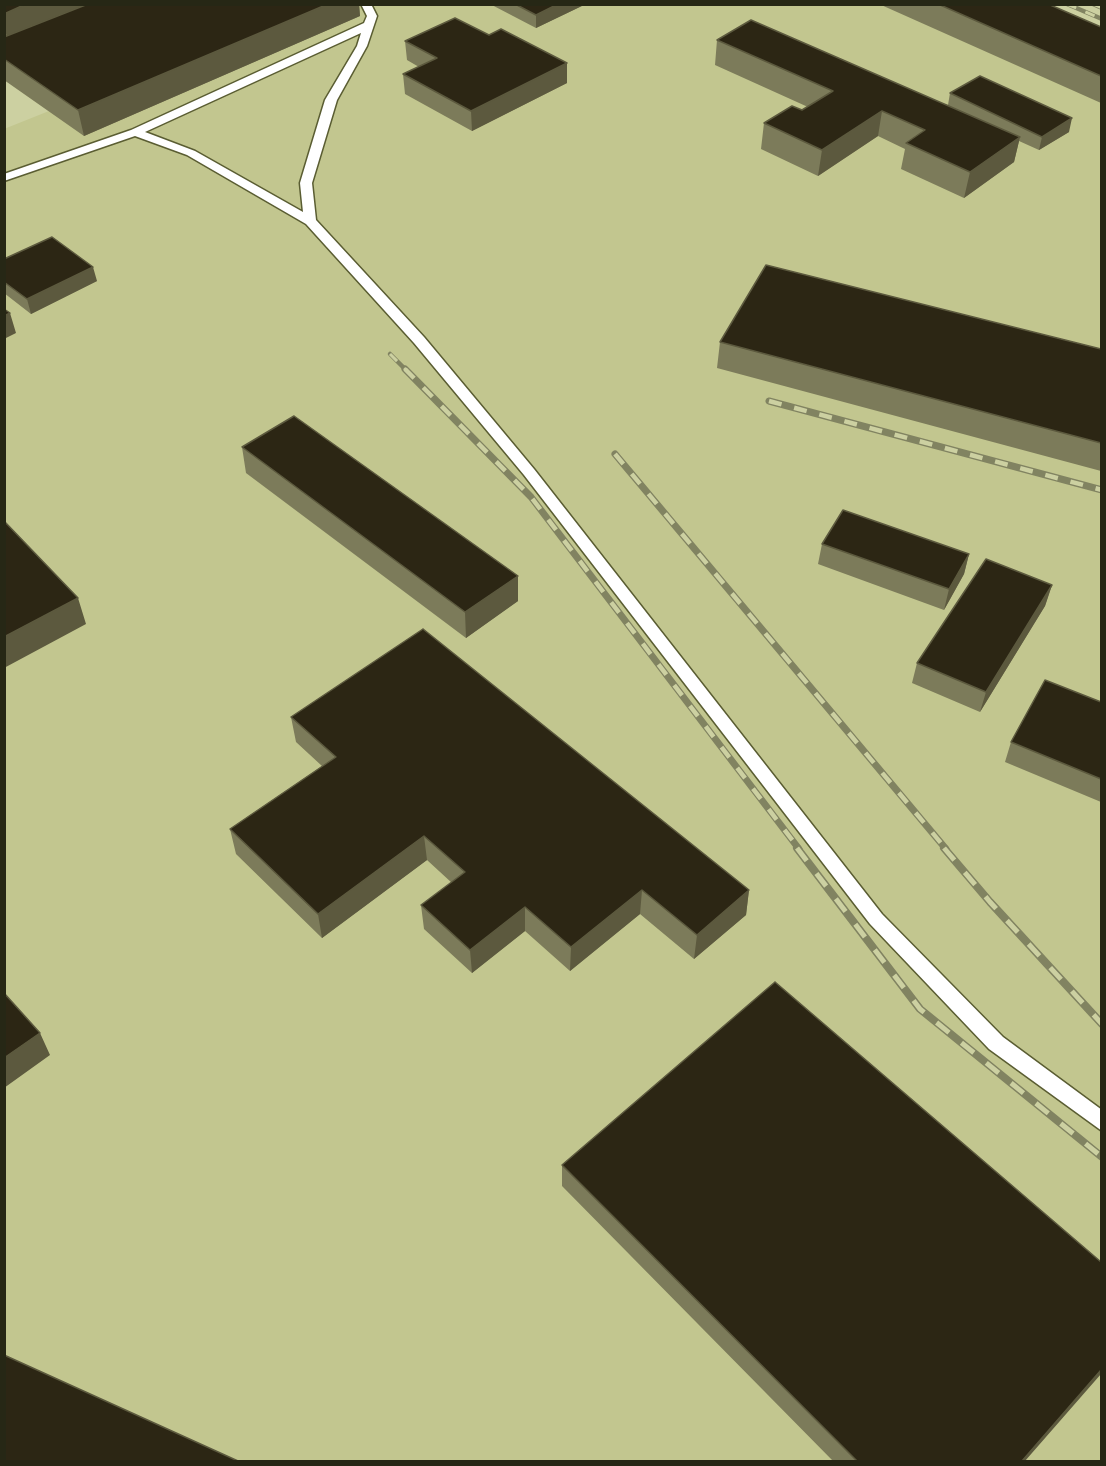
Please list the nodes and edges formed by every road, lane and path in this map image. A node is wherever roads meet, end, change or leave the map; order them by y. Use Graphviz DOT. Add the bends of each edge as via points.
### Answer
graph roads {
  1 [pos="366,4"];
  2 [pos="369,26"];
  3 [pos="135,132"];
  4 [pos="4,178"];
  5 [pos="310,221"];
  6 [pos="1101,1122"];
  1 -- 2 [label="lane" via="372,16"];
  2 -- 3 [label="lane"];
  2 -- 5 [label="lane" via="331,100 312,162 306,183"];
  3 -- 4 [label="lane"];
  3 -- 5 [label="lane" via="191,153"];
  5 -- 6 [label="lane" via="419,340 529,472 876,919 996,1042"];
}
